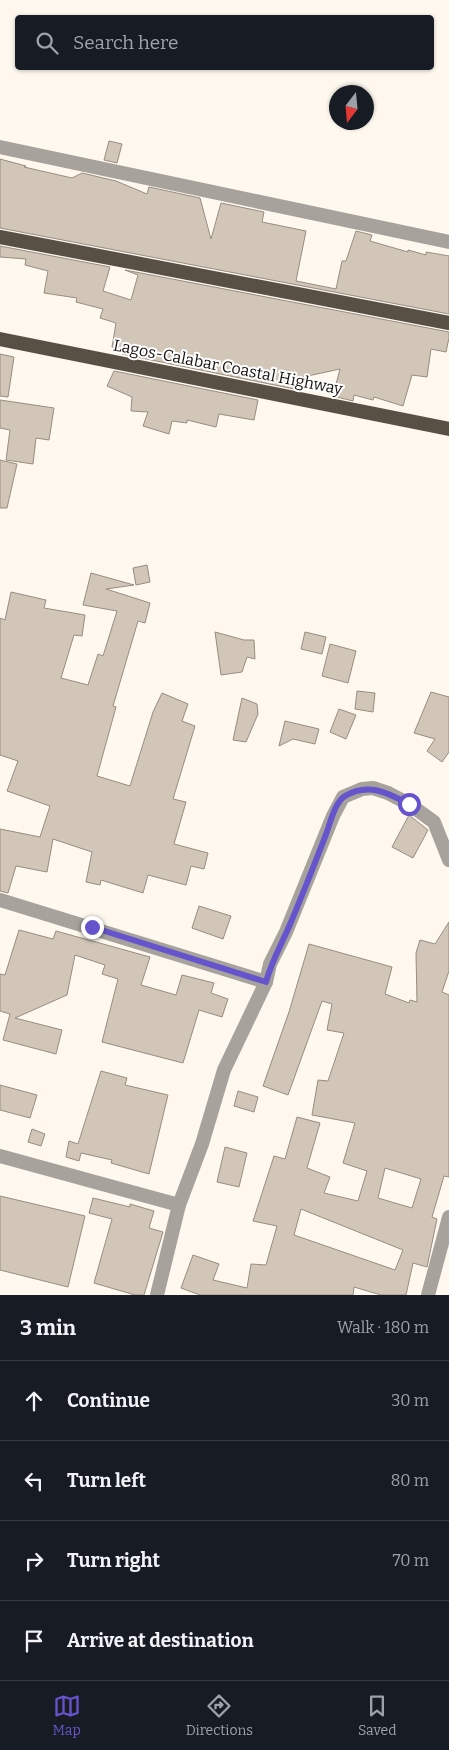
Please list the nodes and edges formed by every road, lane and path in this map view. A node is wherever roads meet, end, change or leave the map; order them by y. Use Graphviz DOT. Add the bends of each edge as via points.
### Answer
graph roads {
  1 [pos="0,147"];
  2 [pos="0,237"];
  3 [pos="449,242"];
  4 [pos="449,323"];
  5 [pos="0,339"];
  6 [pos="449,429"];
  7 [pos="449,860"];
  8 [pos="0,900"];
  9 [pos="266,982"];
  10 [pos="0,1156"];
  11 [pos="179,1205"];
  12 [pos="449,1217"];
  13 [pos="157,1295"];
  14 [pos="428,1295"];
  1 -- 3 [label="street"];
  2 -- 4 [label="highway"];
  5 -- 6 [label="highway, Lagos-Calabar Coastal Highway"];
  7 -- 9 [label="street" via="434,822 409,804 373,788 343,797 270,964"];
  8 -- 9 [label="street"];
  9 -- 11 [label="street" via="224,1070 202,1144"];
  10 -- 11 [label="street"];
  11 -- 13 [label="street"];
  12 -- 14 [label="street"];
}
